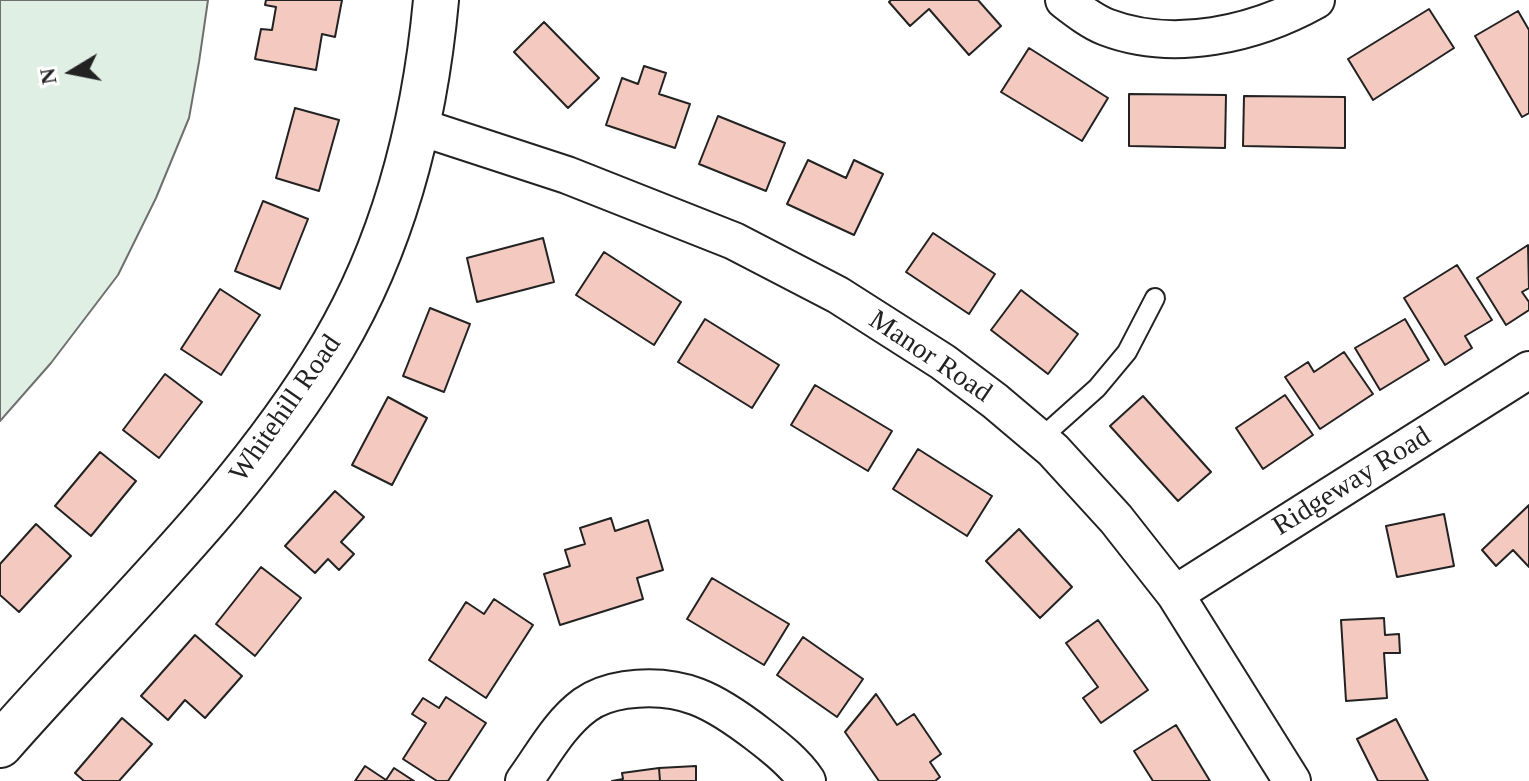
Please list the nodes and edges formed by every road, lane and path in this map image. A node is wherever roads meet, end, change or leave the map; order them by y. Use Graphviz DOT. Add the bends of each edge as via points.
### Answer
graph roads {
  1 [pos="436,0"];
  2 [pos="1064,0"];
  3 [pos="1316,0"];
  4 [pos="417,126"];
  5 [pos="1155,298"];
  6 [pos="1529,370"];
  7 [pos="1040,439"];
  8 [pos="1175,594"];
  9 [pos="0,745"];
  10 [pos="524,781"];
  11 [pos="807,781"];
  12 [pos="1292,781"];
  1 -- 4 [label="street, Whitehill Road"];
  2 -- 3 [label="street" via="1106,26 1152,39 1211,37 1264,23"];
  4 -- 7 [label="street, Manor Road" via="567,175 734,241 838,295 943,362"];
  4 -- 9 [label="street, Whitehill Road" via="396,206 367,279 294,407 153,579"];
  5 -- 7 [label="lane" via="1127,352 1097,388"];
  6 -- 8 [label="street, Ridgeway Road"];
  7 -- 8 [label="street, Manor Road" via="1116,519"];
  8 -- 12 [label="street, Manor Road"];
  10 -- 11 [label="street" via="586,703 644,688 692,694 728,711"];
}
